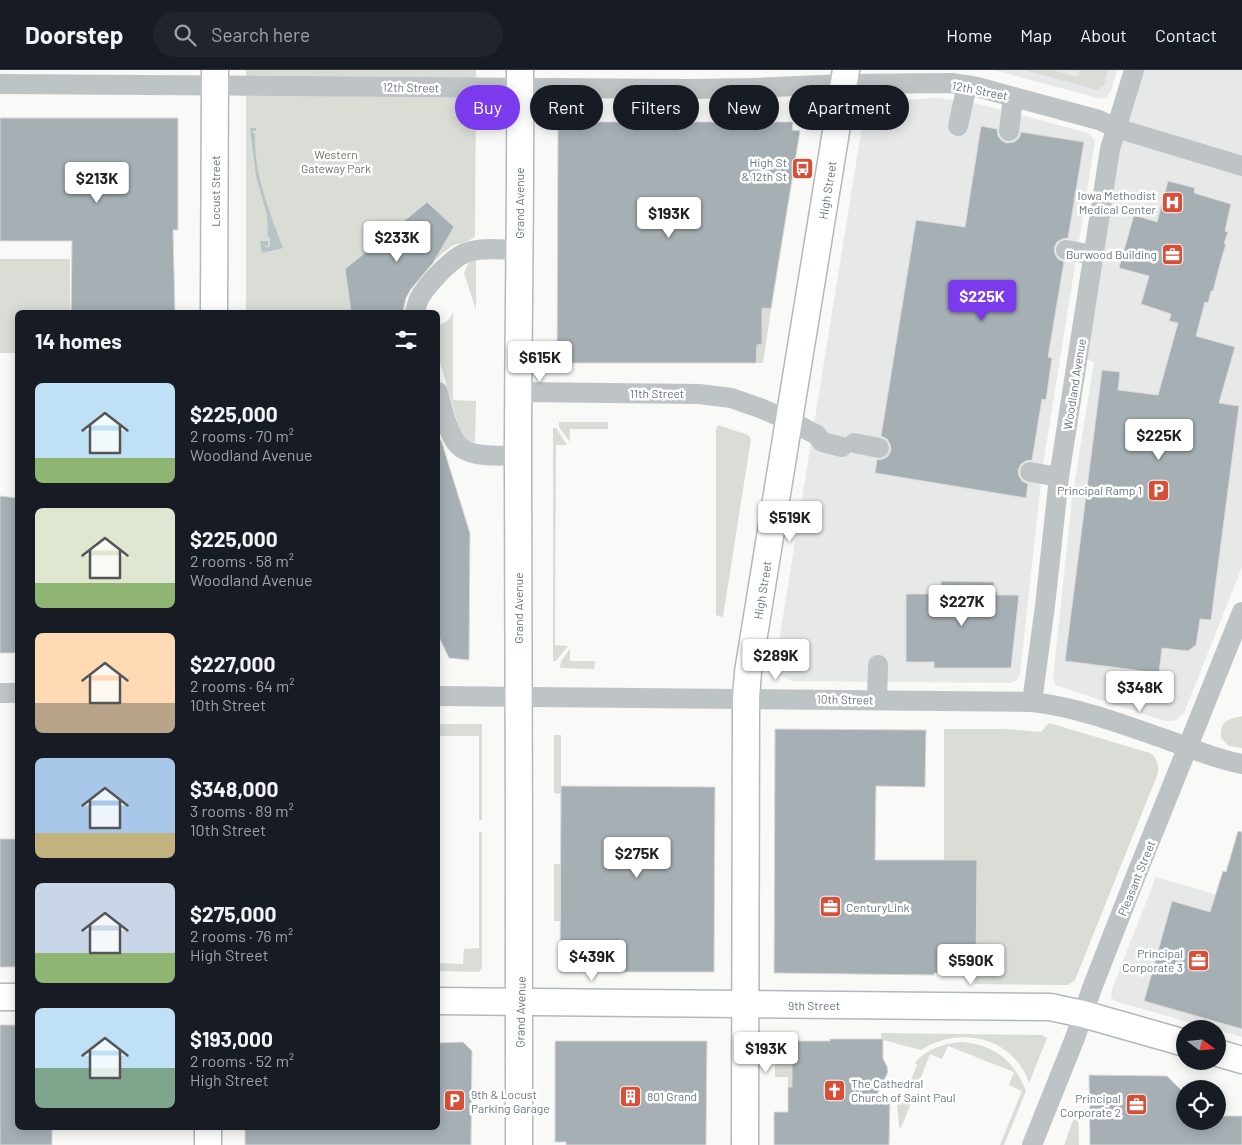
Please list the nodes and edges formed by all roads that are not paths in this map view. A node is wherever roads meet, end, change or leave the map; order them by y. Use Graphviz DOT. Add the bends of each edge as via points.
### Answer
graph roads {
  1 [pos="1134,70"];
  2 [pos="215,77"];
  3 [pos="845,77"];
  4 [pos="520,79"];
  5 [pos="0,84"];
  6 [pos="961,85"];
  7 [pos="1013,97"];
  8 [pos="952,125"];
  9 [pos="1116,128"];
  10 [pos="1009,131"];
  11 [pos="1242,166"];
  12 [pos="519,250"];
  13 [pos="1066,250"];
  14 [pos="1094,255"];
  15 [pos="214,310"];
  16 [pos="416,310"];
  17 [pos="519,392"];
  18 [pos="440,398"];
  19 [pos="790,420"];
  20 [pos="879,448"];
  21 [pos="518,456"];
  22 [pos="1030,472"];
  23 [pos="1059,477"];
  24 [pos="1242,612"];
  25 [pos="878,665"];
  26 [pos="0,693"];
  27 [pos="15,693"];
  28 [pos="440,696"];
  29 [pos="518,697"];
  30 [pos="746,698"];
  31 [pos="877,700"];
  32 [pos="1032,702"];
  33 [pos="1188,748"];
  34 [pos="1242,764"];
  35 [pos="0,997"];
  36 [pos="15,997"];
  37 [pos="440,1001"];
  38 [pos="520,1002"];
  39 [pos="746,1004"];
  40 [pos="1083,1014"];
  41 [pos="1176,1040"];
  42 [pos="1226,1055"];
  43 [pos="1242,1060"];
  44 [pos="208,1130"];
  45 [pos="208,1145"];
  46 [pos="519,1145"];
  47 [pos="745,1145"];
  48 [pos="1032,1145"];
  1 -- 9 [label="street, Woodland Avenue"];
  2 -- 4 [label="street, 12th Street"];
  2 -- 5 [label="street, 12th Street"];
  2 -- 15 [label="main road, Locust Street"];
  3 -- 4 [label="street, 12th Street" via="752,88"];
  3 -- 6 [label="street, 12th Street"];
  3 -- 19 [label="main road, High Street"];
  4 -- 12 [label="main road, Grand Avenue"];
  6 -- 7 [label="street, 12th Street"];
  6 -- 8 [label="street"];
  7 -- 9 [label="street, 12th Street" via="1099,120"];
  7 -- 10 [label="street"];
  9 -- 11 [label="street, 12th Street"];
  9 -- 14 [label="street, Woodland Avenue"];
  12 -- 16 [label="street" via="466,252 448,265 424,291"];
  12 -- 17 [label="main road, Grand Avenue"];
  13 -- 14 [label="street"];
  14 -- 23 [label="street, Woodland Avenue"];
  17 -- 19 [label="street, 11th Street" via="705,394 730,398"];
  17 -- 21 [label="main road, Grand Avenue"];
  18 -- 21 [label="street" via="453,438 462,449 480,454"];
  19 -- 20 [label="street, 11th Street" via="817,435 822,442 847,441"];
  19 -- 30 [label="main road, High Street"];
  21 -- 29 [label="main road, Grand Avenue"];
  22 -- 23 [label="street"];
  23 -- 32 [label="street, Woodland Avenue"];
  24 -- 33 [label="street, Pleasant Street"];
  25 -- 31 [label="street"];
  26 -- 27 [label="street"];
  28 -- 29 [label="street, 10th Street"];
  29 -- 30 [label="street, 10th Street"];
  29 -- 38 [label="main road, Grand Avenue"];
  30 -- 31 [label="street, 10th Street"];
  30 -- 39 [label="main road, High Street"];
  31 -- 32 [label="street, 10th Street"];
  32 -- 33 [label="street, 10th Street" via="1070,709"];
  33 -- 34 [label="street, 10th Street"];
  33 -- 40 [label="street, Pleasant Street"];
  35 -- 36 [label="main road"];
  37 -- 38 [label="main road, 9th Street"];
  38 -- 39 [label="main road, 9th Street"];
  38 -- 46 [label="main road, Grand Avenue"];
  39 -- 40 [label="main road, 9th Street" via="1050,1007"];
  39 -- 47 [label="main road, High Street"];
  40 -- 41 [label="main road, 9th Street"];
  40 -- 48 [label="street, Pleasant Street"];
  42 -- 43 [label="main road"];
  44 -- 45 [label="main road"];
}
